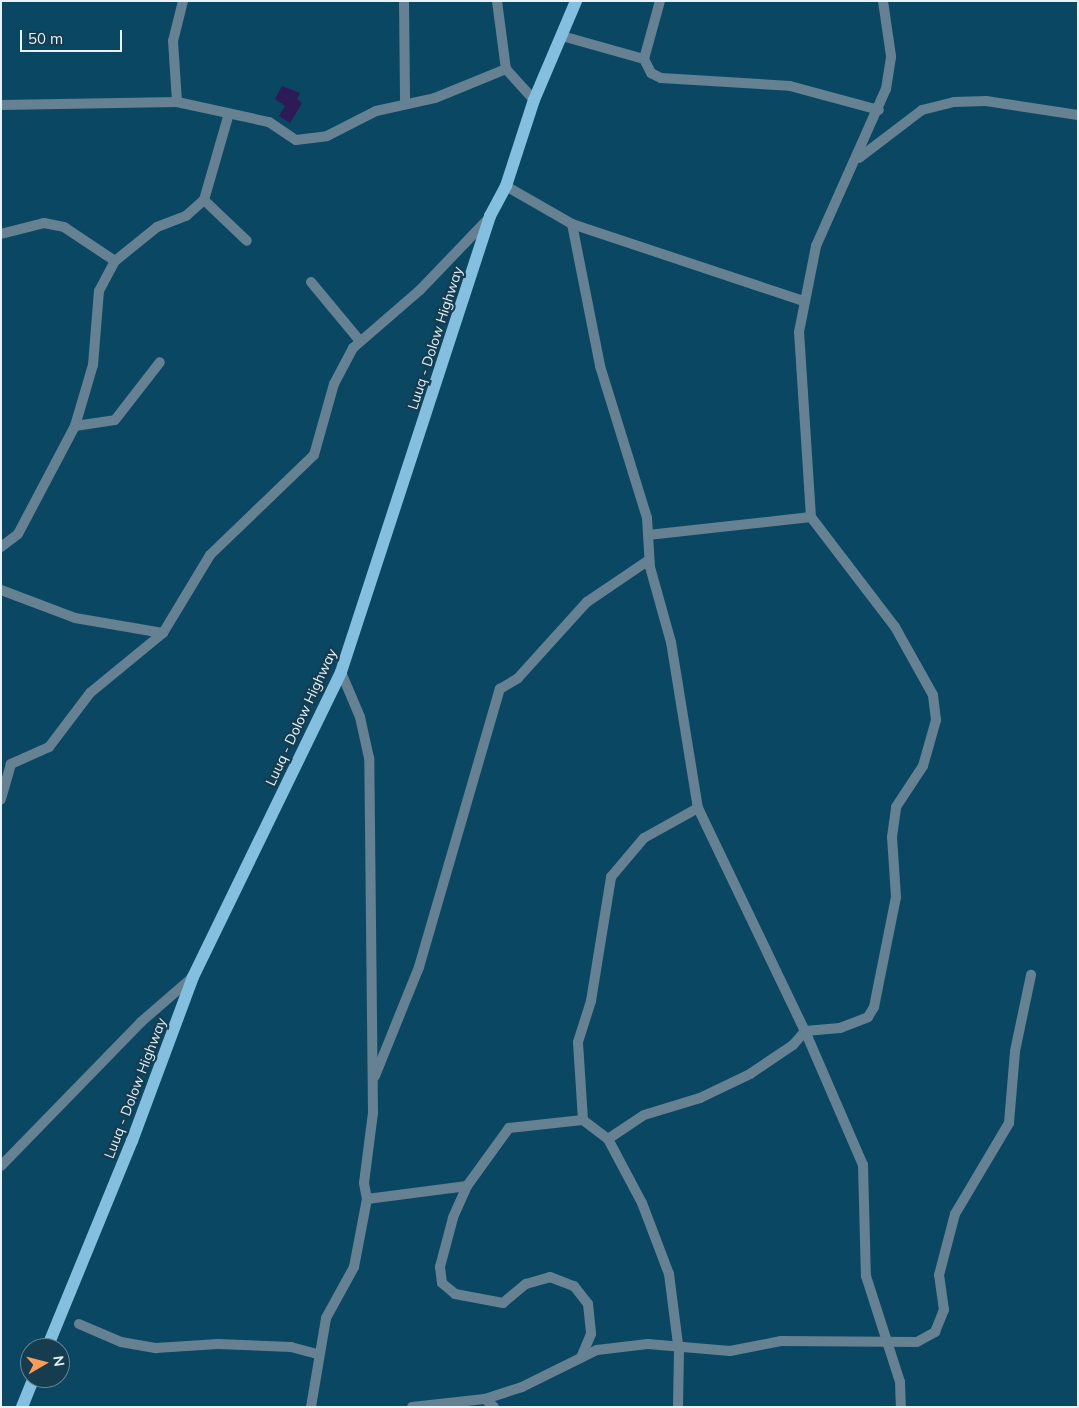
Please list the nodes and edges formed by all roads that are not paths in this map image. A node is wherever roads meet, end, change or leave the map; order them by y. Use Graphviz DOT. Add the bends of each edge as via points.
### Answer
graph roads {
  1 [pos="183,1"];
  2 [pos="404,1"];
  3 [pos="498,1"];
  4 [pos="576,1"];
  5 [pos="660,1"];
  6 [pos="883,1"];
  7 [pos="562,36"];
  8 [pos="644,59"];
  9 [pos="506,69"];
  10 [pos="534,100"];
  11 [pos="177,102"];
  12 [pos="406,103"];
  13 [pos="1,105"];
  14 [pos="879,110"];
  15 [pos="1078,115"];
  16 [pos="228,117"];
  17 [pos="858,158"];
  18 [pos="506,186"];
  19 [pos="204,200"];
  20 [pos="490,216"];
  21 [pos="572,224"];
  22 [pos="4,231"];
  23 [pos="247,240"];
  24 [pos="115,261"];
  25 [pos="311,282"];
  26 [pos="804,301"];
  27 [pos="360,341"];
  28 [pos="160,362"];
  29 [pos="75,426"];
  30 [pos="811,517"];
  31 [pos="648,535"];
  32 [pos="1,547"];
  33 [pos="649,560"];
  34 [pos="1,590"];
  35 [pos="163,632"];
  36 [pos="341,672"];
  37 [pos="6,763"];
  38 [pos="1,800"];
  39 [pos="698,808"];
  40 [pos="1031,976"];
  41 [pos="193,977"];
  42 [pos="805,1031"];
  43 [pos="373,1083"];
  44 [pos="583,1120"];
  45 [pos="608,1139"];
  46 [pos="1,1166"];
  47 [pos="467,1186"];
  48 [pos="367,1199"];
  49 [pos="79,1324"];
  50 [pos="51,1338"];
  51 [pos="886,1340"];
  52 [pos="677,1344"];
  53 [pos="318,1354"];
  54 [pos="581,1358"];
  55 [pos="30,1388"];
  56 [pos="485,1399"];
  57 [pos="22,1407"];
  58 [pos="311,1407"];
  59 [pos="412,1407"];
  60 [pos="494,1407"];
  61 [pos="678,1407"];
  62 [pos="900,1407"];
  1 -- 11 [label="street" via="173,41"];
  2 -- 12 [label="street"];
  3 -- 9 [label="street"];
  4 -- 7 [label="main road, Luuq - Dolow Highway"];
  5 -- 8 [label="street"];
  6 -- 14 [label="street" via="891,56"];
  7 -- 8 [label="street"];
  7 -- 10 [label="main road, Luuq - Dolow Highway"];
  8 -- 14 [label="street" via="651,73 661,78 790,86"];
  9 -- 10 [label="street"];
  9 -- 12 [label="street" via="435,98"];
  10 -- 18 [label="main road, Luuq - Dolow Highway"];
  11 -- 13 [label="street"];
  11 -- 16 [label="street"];
  12 -- 16 [label="street" via="376,111 313,140 296,140 254,118"];
  14 -- 17 [label="street"];
  15 -- 17 [label="street" via="986,101 954,102 922,110"];
  16 -- 19 [label="street"];
  17 -- 26 [label="street" via="816,246"];
  18 -- 20 [label="main road, Luuq - Dolow Highway"];
  18 -- 21 [label="street"];
  19 -- 23 [label="street"];
  19 -- 24 [label="street" via="186,216 157,227"];
  20 -- 27 [label="street" via="420,290"];
  20 -- 36 [label="main road, Luuq - Dolow Highway"];
  21 -- 26 [label="street"];
  21 -- 31 [label="street" via="600,366 647,518"];
  22 -- 24 [label="street" via="44,223 64,227"];
  24 -- 29 [label="street" via="99,291 93,365"];
  25 -- 27 [label="street"];
  26 -- 30 [label="street" via="799,332"];
  27 -- 35 [label="street" via="334,384 314,455 210,554"];
  28 -- 29 [label="street" via="114,420"];
  29 -- 32 [label="street" via="18,534"];
  30 -- 31 [label="street"];
  30 -- 42 [label="street" via="896,627 934,695 936,720 923,766 896,807 892,837 896,897 874,1007 868,1017 840,1028"];
  31 -- 33 [label="street"];
  33 -- 39 [label="street" via="671,642"];
  33 -- 43 [label="street" via="587,602 518,678 500,689 419,967"];
  34 -- 35 [label="street" via="75,618"];
  35 -- 37 [label="street" via="90,693 49,747"];
  36 -- 41 [label="main road, Luuq - Dolow Highway"];
  36 -- 43 [label="street" via="360,717 369,758"];
  37 -- 38 [label="street"];
  39 -- 42 [label="street"];
  39 -- 44 [label="street" via="644,838 611,877 591,1002 578,1042"];
  40 -- 51 [label="street" via="1015,1051 1008,1123 955,1214 939,1275 944,1310 934,1332 917,1342"];
  41 -- 46 [label="street" via="141,1022"];
  41 -- 50 [label="main road, Luuq - Dolow Highway" via="132,1141"];
  42 -- 45 [label="street" via="793,1045 750,1074 700,1098 644,1115"];
  42 -- 51 [label="street" via="863,1165 866,1276"];
  43 -- 48 [label="street" via="364,1183"];
  44 -- 45 [label="street"];
  44 -- 47 [label="street" via="509,1128"];
  45 -- 52 [label="street" via="642,1203 668,1274"];
  47 -- 48 [label="street"];
  47 -- 54 [label="street" via="449,1234 442,1283 455,1294 503,1303 526,1284 550,1277 574,1286 588,1304 591,1334"];
  48 -- 53 [label="street" via="354,1267 326,1318"];
  49 -- 53 [label="street" via="121,1342 156,1348 291,1347"];
  51 -- 52 [label="street" via="781,1341 730,1351"];
  51 -- 62 [label="street" via="900,1382"];
  52 -- 54 [label="street" via="597,1350"];
  52 -- 61 [label="street"];
  53 -- 58 [label="street"];
  54 -- 56 [label="street"];
  55 -- 57 [label="main road"];
  56 -- 59 [label="street"];
  56 -- 60 [label="street"];
}
